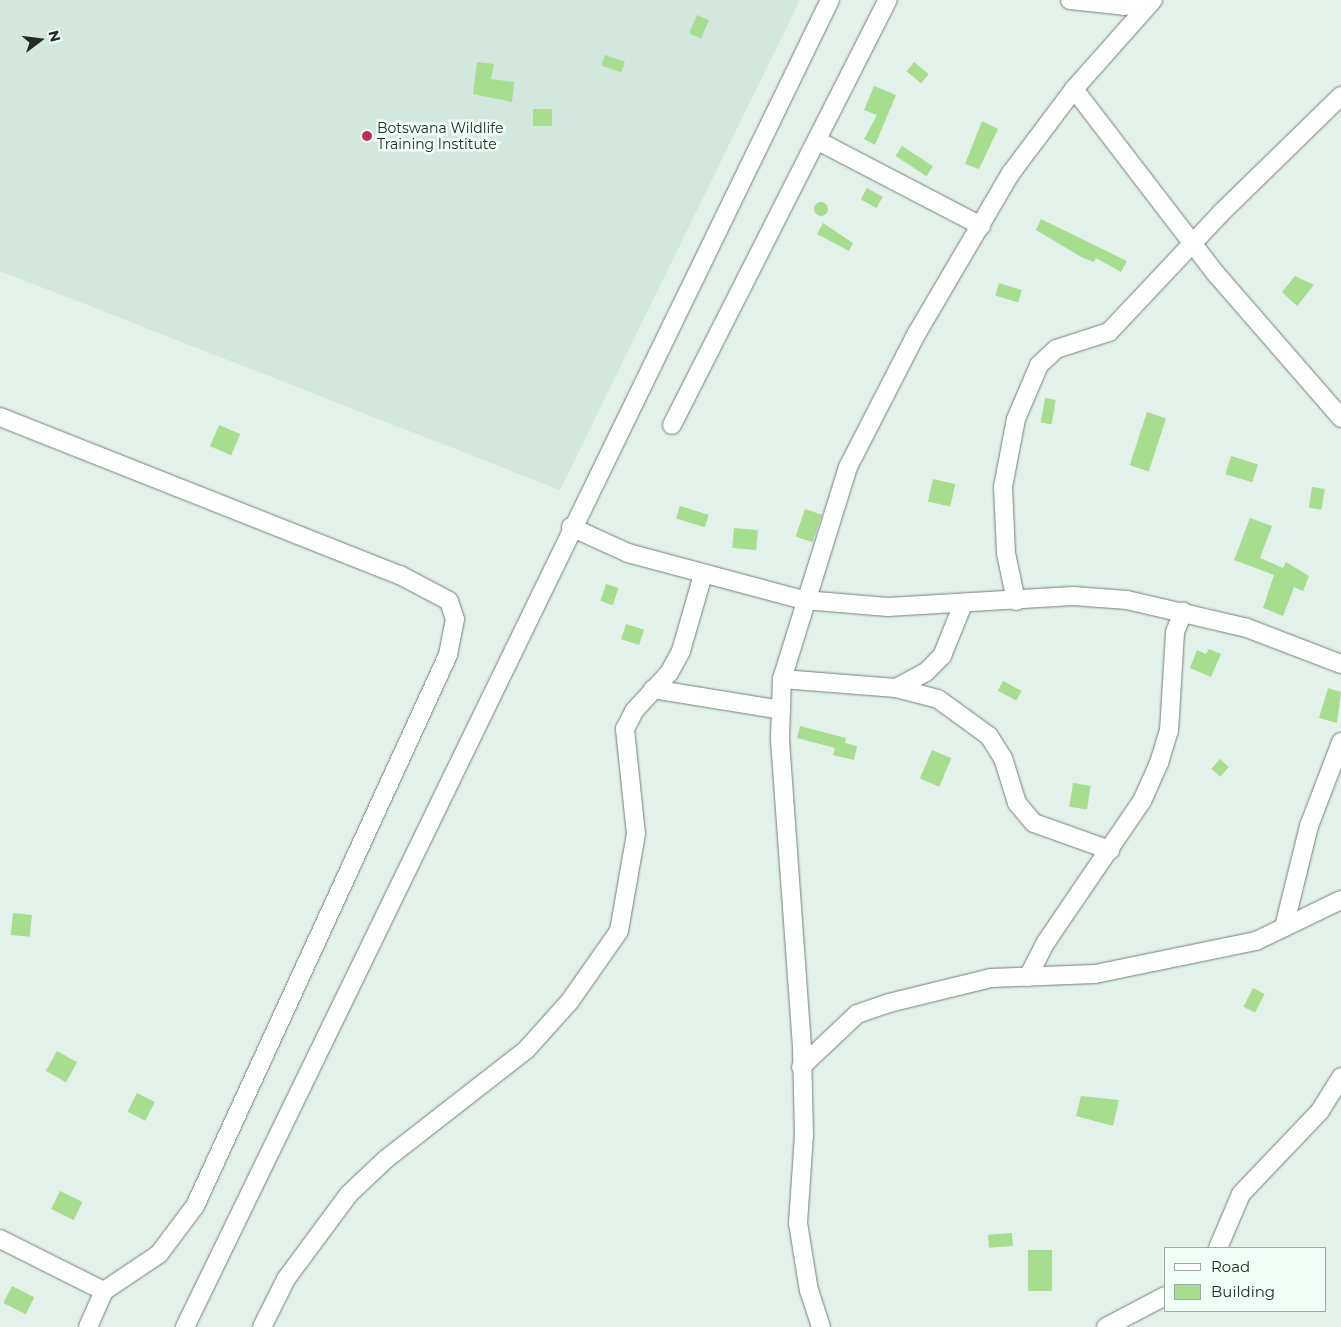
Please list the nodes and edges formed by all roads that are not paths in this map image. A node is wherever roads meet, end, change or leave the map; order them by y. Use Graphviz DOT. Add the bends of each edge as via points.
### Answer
graph roads {
  1 [pos="830,0"];
  2 [pos="888,0"];
  3 [pos="1070,0"];
  4 [pos="1152,0"];
  5 [pos="1074,89"];
  6 [pos="1341,96"];
  7 [pos="818,140"];
  8 [pos="981,226"];
  9 [pos="1194,241"];
  10 [pos="0,417"];
  11 [pos="1341,418"];
  12 [pos="672,425"];
  13 [pos="571,526"];
  14 [pos="703,575"];
  15 [pos="804,600"];
  16 [pos="1016,601"];
  17 [pos="963,604"];
  18 [pos="1183,612"];
  19 [pos="1341,664"];
  20 [pos="782,679"];
  21 [pos="896,688"];
  22 [pos="653,689"];
  23 [pos="781,710"];
  24 [pos="1341,742"];
  25 [pos="1110,850"];
  26 [pos="1341,900"];
  27 [pos="1284,927"];
  28 [pos="1028,977"];
  29 [pos="801,1067"];
  30 [pos="1341,1077"];
  31 [pos="0,1239"];
  32 [pos="1218,1247"];
  33 [pos="104,1290"];
  34 [pos="1164,1297"];
  35 [pos="88,1327"];
  36 [pos="185,1327"];
  37 [pos="262,1327"];
  38 [pos="822,1327"];
  39 [pos="1106,1327"];
  1 -- 13 [label="street"];
  2 -- 7 [label="street"];
  3 -- 4 [label="street" via="1124,6"];
  4 -- 5 [label="street"];
  5 -- 8 [label="street" via="1011,173"];
  5 -- 9 [label="street"];
  6 -- 9 [label="street"];
  7 -- 8 [label="street"];
  7 -- 12 [label="street"];
  8 -- 15 [label="street" via="917,332 875,422 855,451"];
  9 -- 11 [label="street" via="1216,274"];
  9 -- 16 [label="street" via="1109,332 1056,349 1039,365 1016,420 1003,487 1006,553"];
  10 -- 33 [label="street" via="400,575 450,601 455,619 448,655 195,1206 159,1254"];
  13 -- 14 [label="street" via="628,553"];
  13 -- 36 [label="street"];
  14 -- 15 [label="street"];
  14 -- 22 [label="street" via="681,651"];
  15 -- 17 [label="street" via="888,607"];
  15 -- 20 [label="street"];
  16 -- 17 [label="street"];
  16 -- 18 [label="street" via="1100,597"];
  17 -- 21 [label="street" via="942,656 926,672"];
  18 -- 19 [label="street" via="1247,628"];
  18 -- 25 [label="street" via="1175,632 1169,731 1142,801"];
  20 -- 21 [label="street"];
  20 -- 23 [label="street"];
  21 -- 25 [label="street" via="938,699 989,736 1003,758 1017,803 1034,824"];
  22 -- 23 [label="street"];
  22 -- 37 [label="street" via="634,711 625,729 634,856 619,931 608,949 526,1050 386,1158 349,1194 286,1279"];
  23 -- 29 [label="street" via="788,881 798,947"];
  24 -- 27 [label="street" via="1311,817"];
  25 -- 28 [label="street" via="1046,942"];
  26 -- 27 [label="street"];
  27 -- 28 [label="street" via="1256,942 1095,974"];
  28 -- 29 [label="street" via="991,978 950,986 857,1014"];
  29 -- 38 [label="street" via="804,1136 798,1223 809,1291"];
  30 -- 32 [label="street" via="1320,1111 1241,1194"];
  31 -- 33 [label="street"];
  33 -- 35 [label="street"];
  34 -- 39 [label="street"];
}
